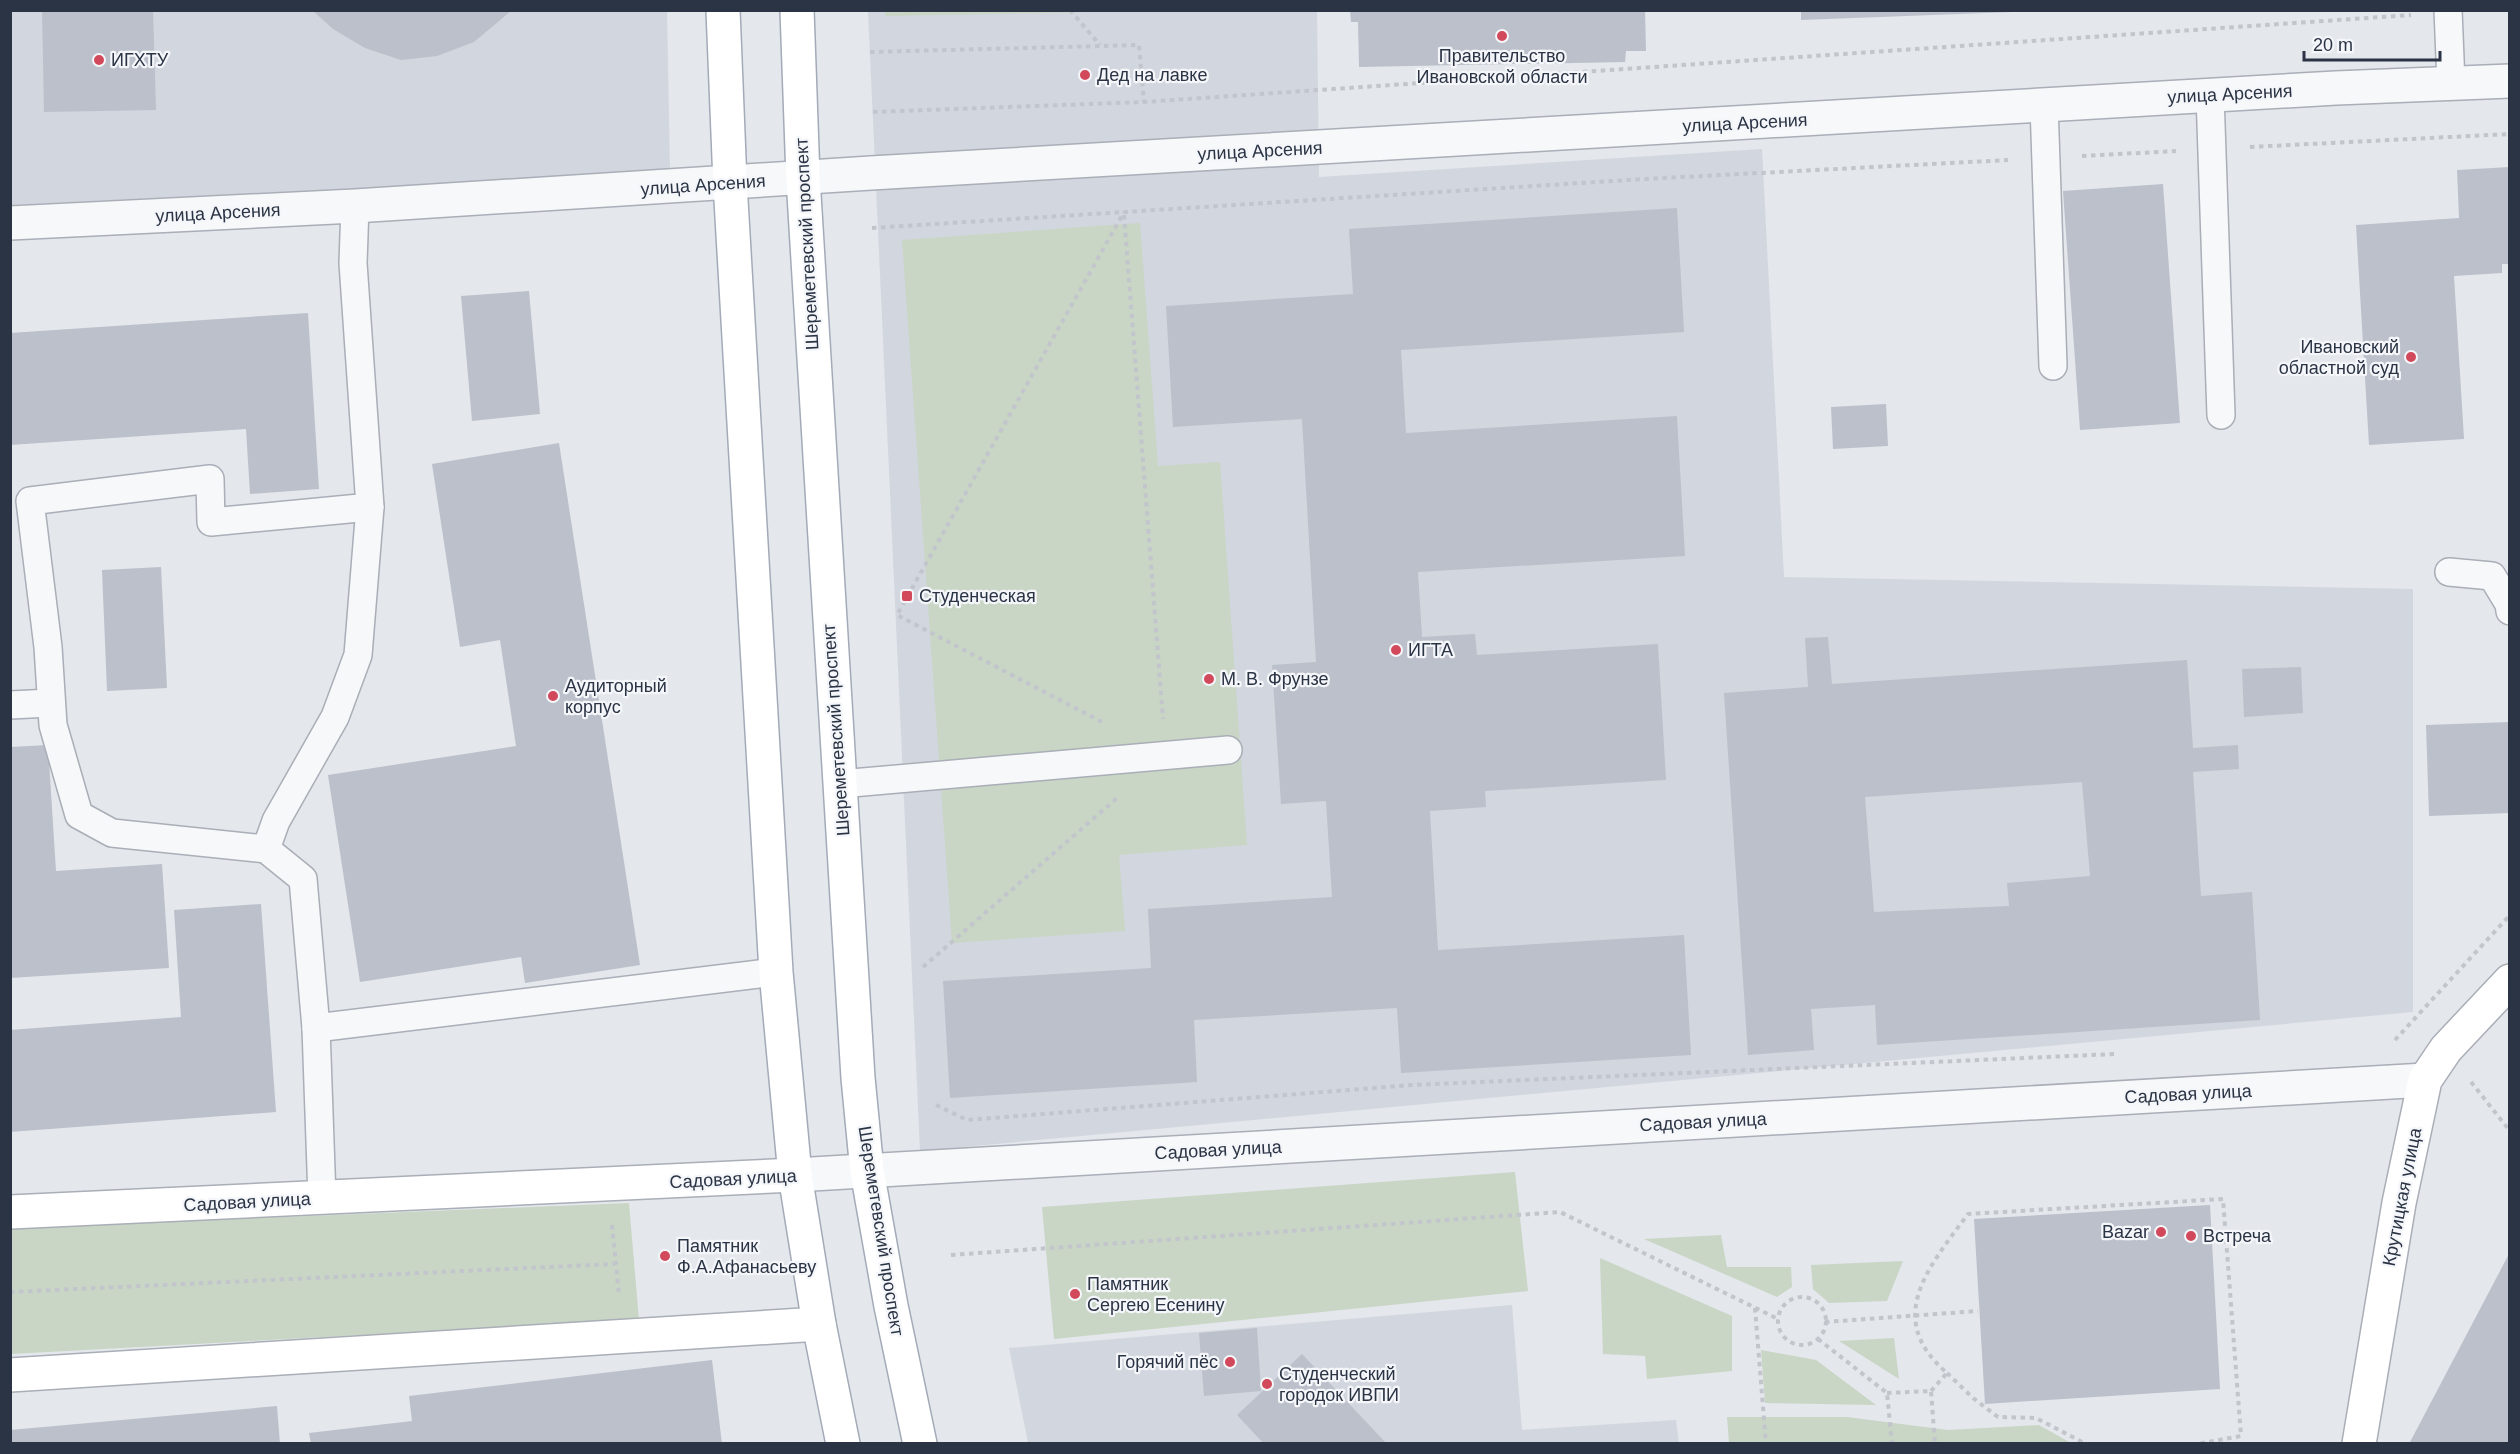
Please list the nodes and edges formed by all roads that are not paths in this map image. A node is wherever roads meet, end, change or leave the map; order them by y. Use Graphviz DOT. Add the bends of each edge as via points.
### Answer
graph roads {
  1 [pos="723,10"];
  2 [pos="797,10"];
  3 [pos="2448,12"];
  4 [pos="2510,81"];
  5 [pos="2451,83"];
  6 [pos="2210,95"];
  7 [pos="2044,105"];
  8 [pos="803,178"];
  9 [pos="730,183"];
  10 [pos="355,206"];
  11 [pos="10,223"];
  12 [pos="2052,366"];
  13 [pos="2221,415"];
  14 [pos="370,507"];
  15 [pos="2449,572"];
  16 [pos="2510,611"];
  17 [pos="51,703"];
  18 [pos="10,705"];
  19 [pos="1228,750"];
  20 [pos="840,784"];
  21 [pos="266,849"];
  22 [pos="776,972"];
  23 [pos="2510,981"];
  24 [pos="316,1028"];
  25 [pos="2425,1080"];
  26 [pos="867,1171"];
  27 [pos="795,1175"];
  28 [pos="322,1198"];
  29 [pos="10,1212"];
  30 [pos="819,1324"];
  31 [pos="10,1375"];
  32 [pos="843,1443"];
  33 [pos="920,1443"];
  34 [pos="2359,1443"];
  1 -- 9 [label="main road"];
  2 -- 8 [label="main road, Шереметевский проспект"];
  3 -- 5 [label="lane"];
  4 -- 5 [label="street, улица Арсения"];
  5 -- 6 [label="street, улица Арсения"];
  6 -- 7 [label="street, улица Арсения"];
  6 -- 13 [label="lane"];
  7 -- 8 [label="street, улица Арсения"];
  7 -- 12 [label="lane"];
  8 -- 9 [label="street, улица Арсения"];
  8 -- 20 [label="main road, Шереметевский проспект"];
  9 -- 10 [label="street, улица Арсения"];
  9 -- 22 [label="main road"];
  10 -- 11 [label="street, улица Арсения"];
  10 -- 14 [label="lane" via="352,263"];
  14 -- 17 [label="lane" via="211,522 210,479 30,501"];
  14 -- 21 [label="lane" via="358,655 335,717 276,821"];
  15 -- 16 [label="lane" via="2492,576"];
  17 -- 18 [label="lane"];
  17 -- 21 [label="lane" via="53,725 79,815 112,833"];
  19 -- 20 [label="lane"];
  20 -- 26 [label="main road, Шереметевский проспект"];
  21 -- 24 [label="lane" via="303,879"];
  22 -- 24 [label="lane"];
  22 -- 27 [label="main road"];
  23 -- 25 [label="main road, Крутицкая улица" via="2446,1049"];
  24 -- 28 [label="lane"];
  25 -- 26 [label="street, Садовая улица"];
  25 -- 34 [label="main road, Крутицкая улица" via="2399,1203"];
  26 -- 27 [label="street, Садовая улица"];
  26 -- 33 [label="main road, Шереметевский проспект"];
  27 -- 28 [label="main road, Садовая улица"];
  27 -- 30 [label="main road"];
  28 -- 29 [label="main road, Садовая улица"];
  30 -- 31 [label="main road"];
  30 -- 32 [label="main road"];
}
